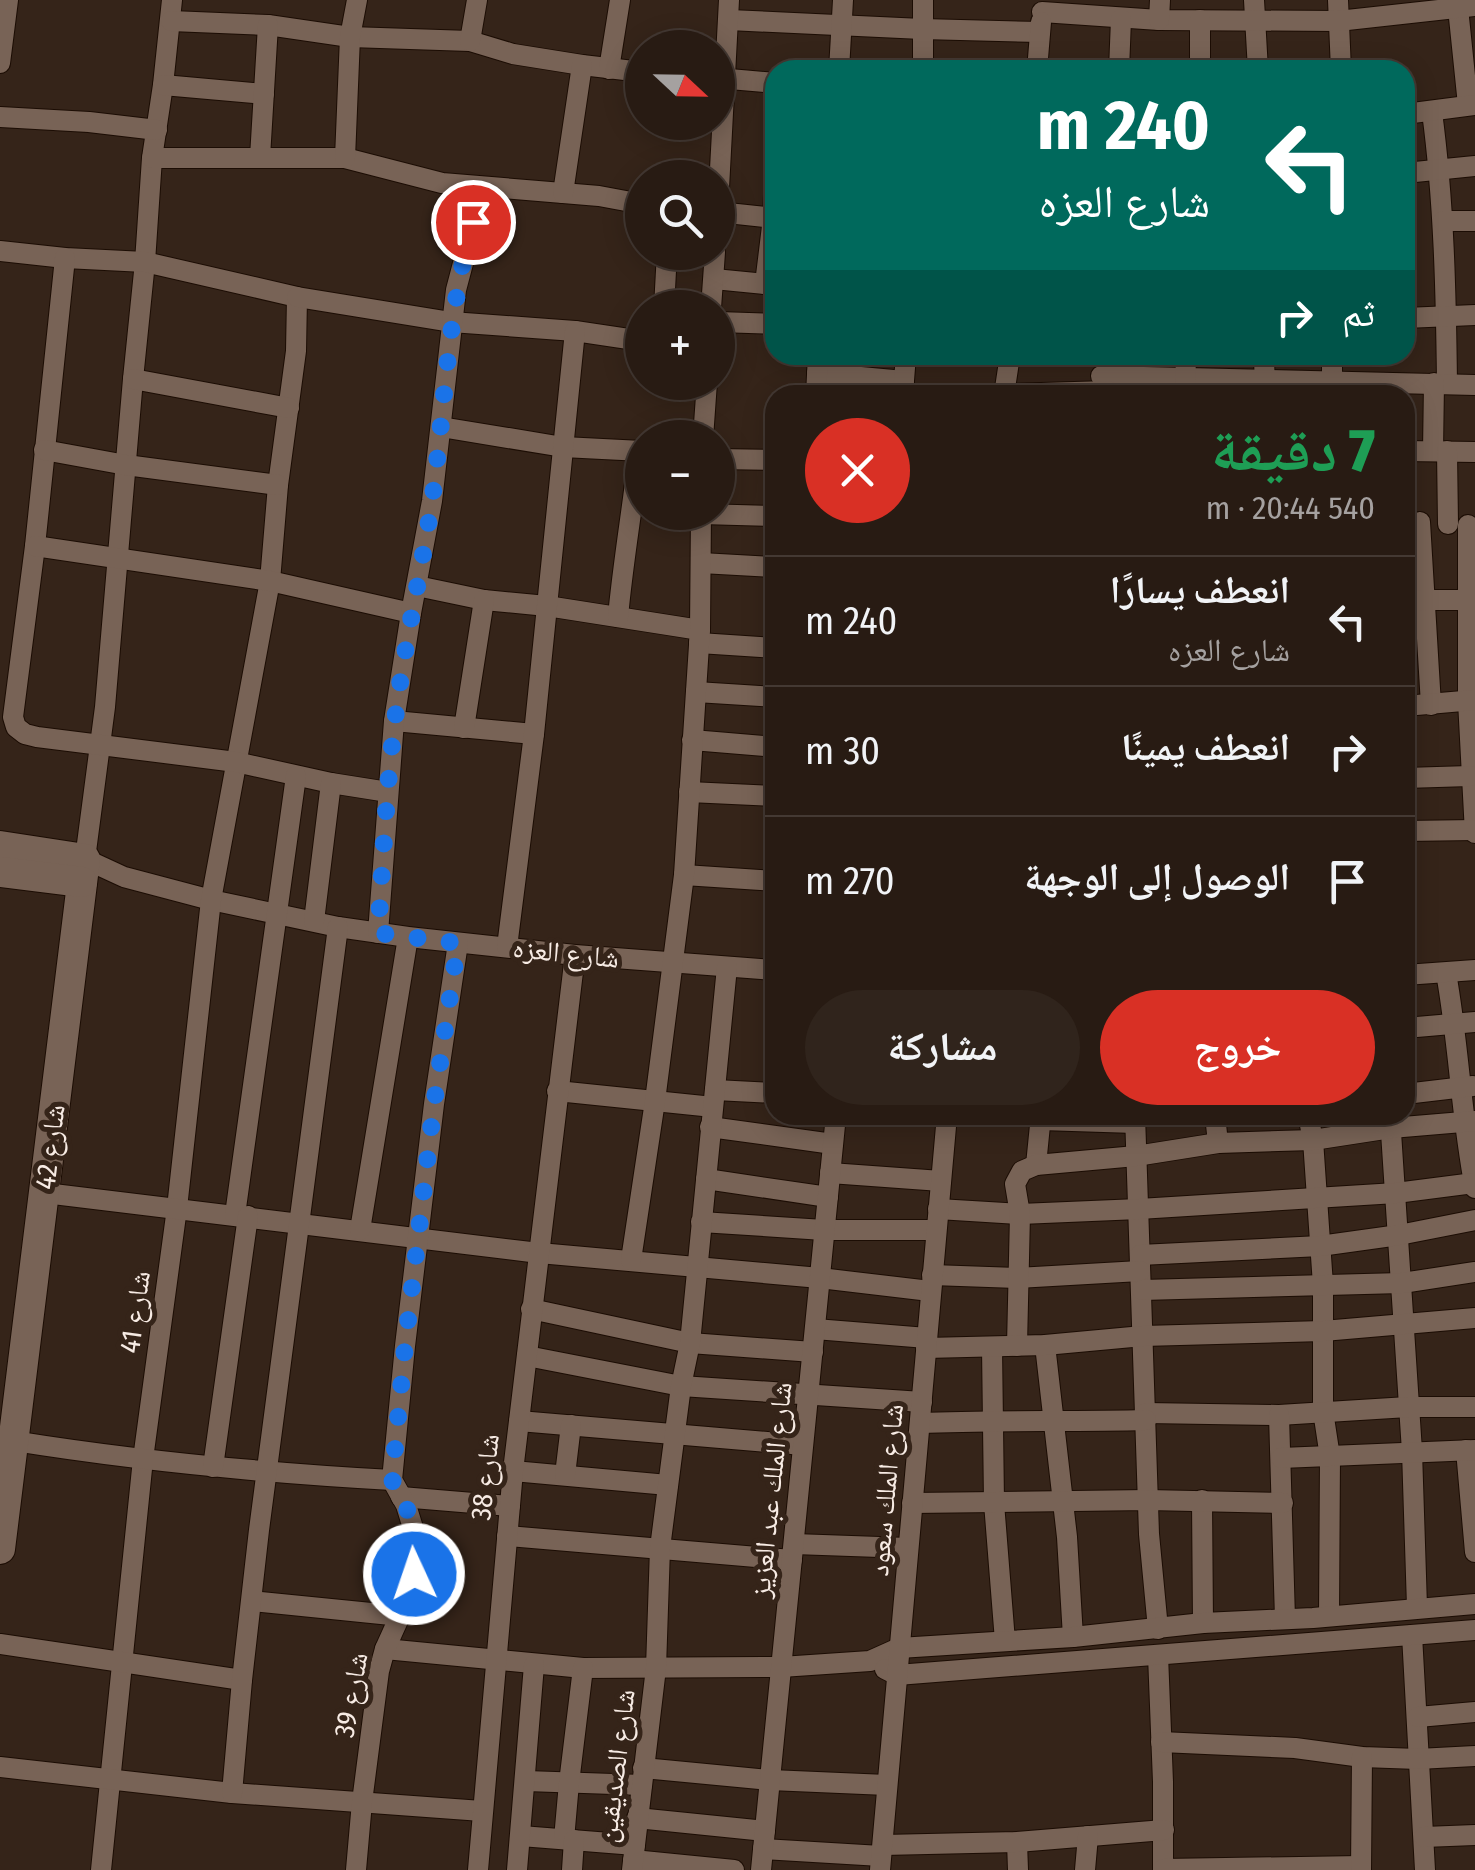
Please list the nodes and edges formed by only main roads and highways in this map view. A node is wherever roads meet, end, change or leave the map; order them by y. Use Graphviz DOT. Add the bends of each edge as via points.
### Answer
graph roads {
  1 [pos="0,846"];
  2 [pos="84,870"];
  3 [pos="0,872"];
  4 [pos="0,1545"];
  1 -- 2 [label="main road, شارع العزه"];
  2 -- 3 [label="main road, شارع العزه"];
  2 -- 4 [label="main road, شارع 42"];
}
